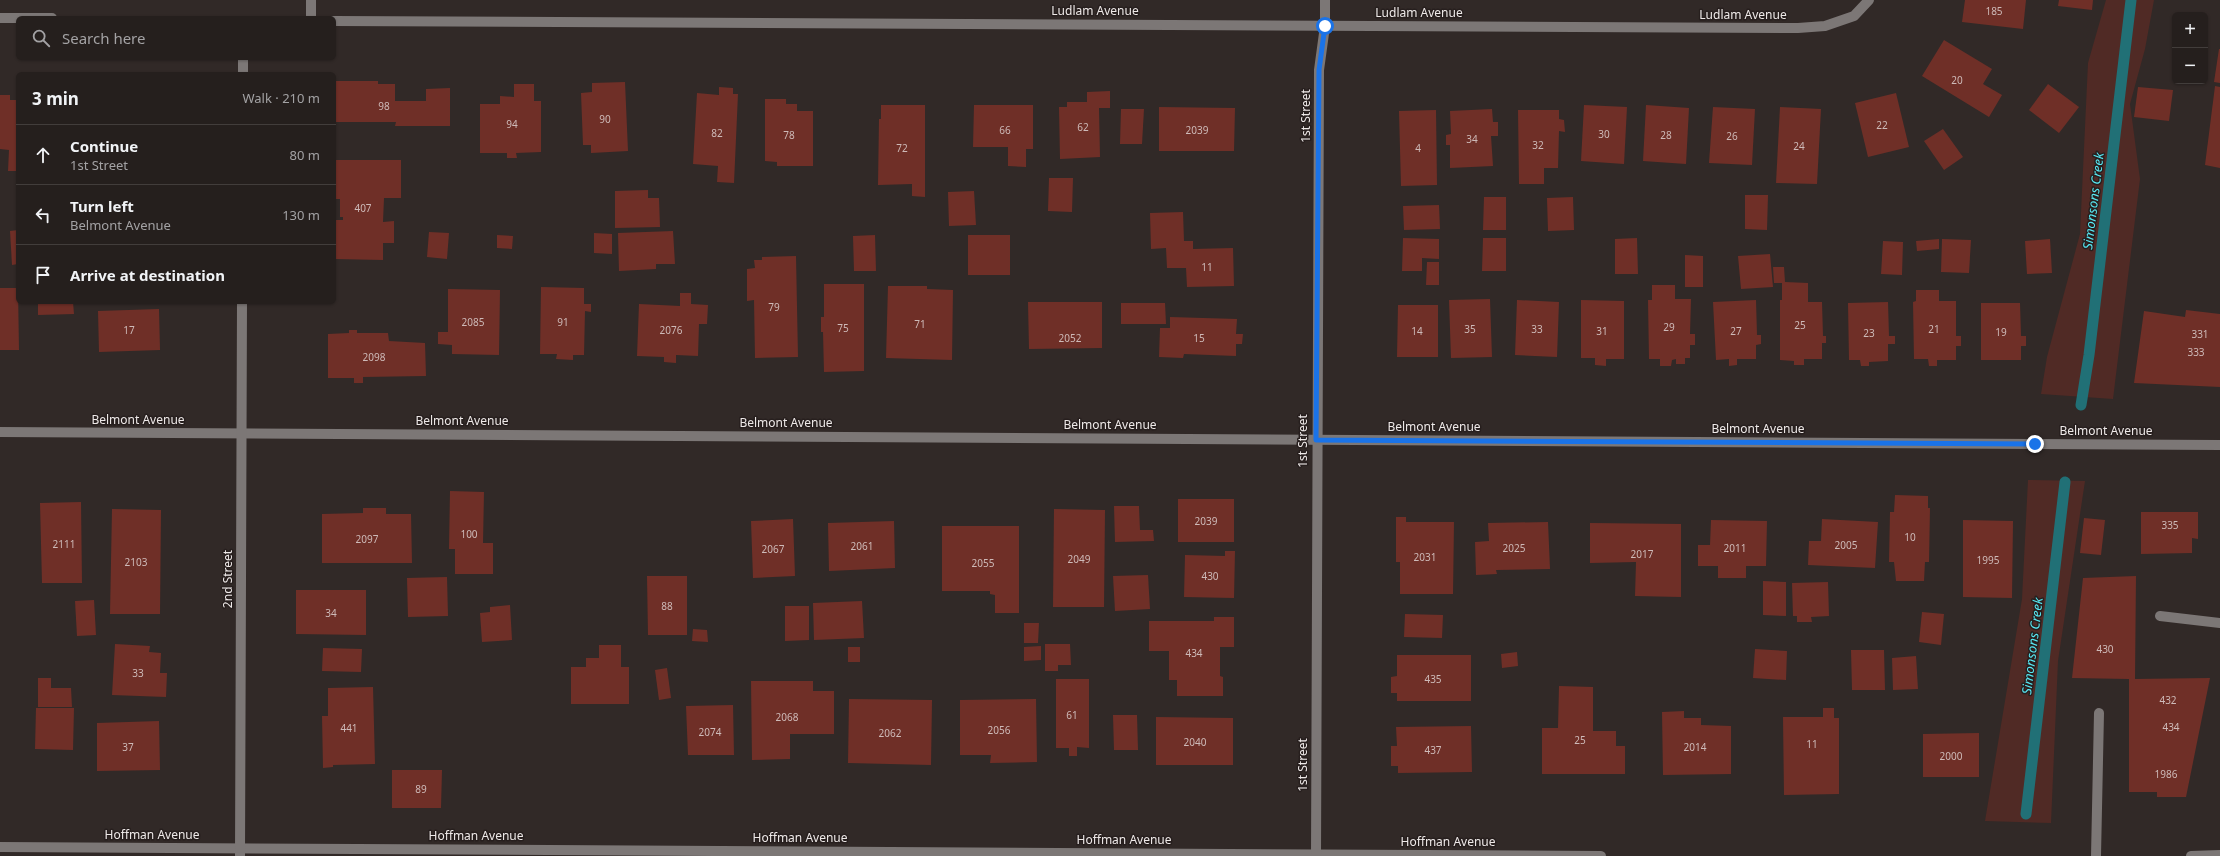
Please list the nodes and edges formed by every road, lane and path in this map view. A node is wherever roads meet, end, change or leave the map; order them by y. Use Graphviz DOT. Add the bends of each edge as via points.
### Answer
graph roads {
  1 [pos="311,0"];
  2 [pos="1325,0"];
  3 [pos="1868,0"];
  4 [pos="311,16"];
  5 [pos="0,18"];
  6 [pos="16,18"];
  7 [pos="336,21"];
  8 [pos="1325,26"];
  9 [pos="243,60"];
  10 [pos="242,72"];
  11 [pos="242,304"];
  12 [pos="0,432"];
  13 [pos="241,433"];
  14 [pos="1316,440"];
  15 [pos="2220,445"];
  16 [pos="2160,616"];
  17 [pos="2220,623"];
  18 [pos="2099,713"];
  19 [pos="0,847"];
  20 [pos="240,852"];
  21 [pos="1316,855"];
  22 [pos="2220,855"];
  23 [pos="1601,856"];
  24 [pos="2096,856"];
  25 [pos="2191,856"];
  1 -- 4 [label="street"];
  2 -- 8 [label="street, 1st Street"];
  3 -- 8 [label="street, Ludlam Avenue" via="1854,16 1825,26 1798,28"];
  5 -- 6 [label="street"];
  7 -- 8 [label="street, Ludlam Avenue"];
  8 -- 14 [label="street, 1st Street" via="1319,70"];
  9 -- 10 [label="street"];
  11 -- 13 [label="street, 2nd Street"];
  12 -- 13 [label="street, Belmont Avenue"];
  13 -- 14 [label="street, Belmont Avenue"];
  13 -- 20 [label="street, 2nd Street"];
  14 -- 15 [label="street, Belmont Avenue"];
  14 -- 21 [label="street, 1st Street"];
  16 -- 17 [label="street"];
  18 -- 24 [label="street"];
  19 -- 20 [label="street, Hoffman Avenue"];
  20 -- 21 [label="street, Hoffman Avenue"];
  21 -- 23 [label="street, Hoffman Avenue"];
  22 -- 25 [label="street"];
}
